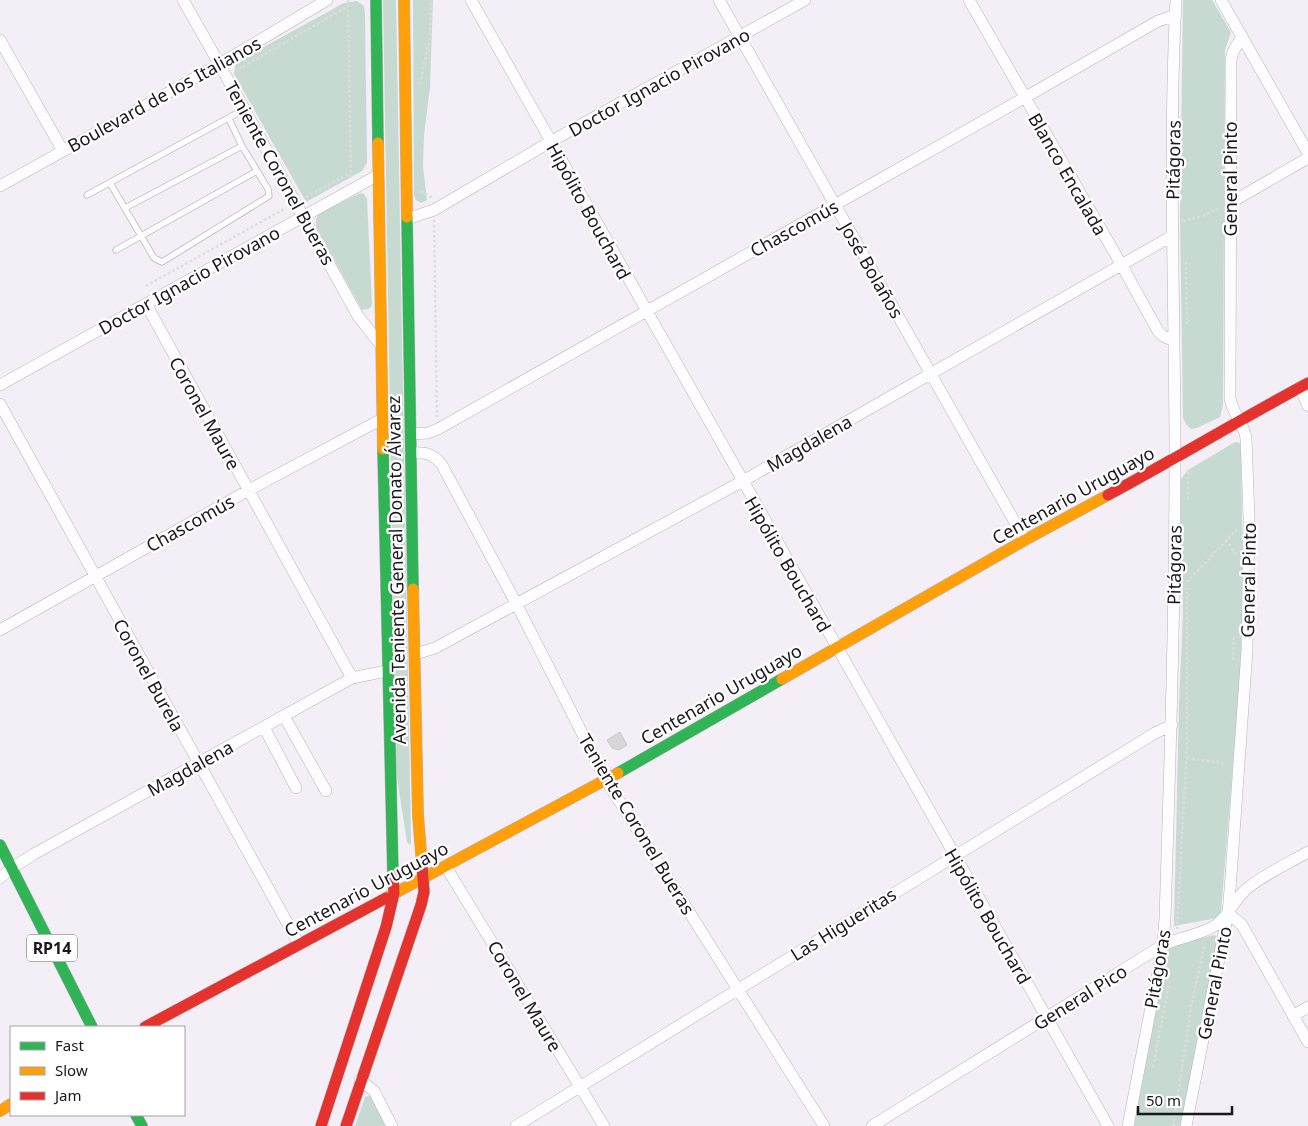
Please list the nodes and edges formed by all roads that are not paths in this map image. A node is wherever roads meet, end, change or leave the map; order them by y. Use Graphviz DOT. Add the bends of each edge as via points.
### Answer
graph roads {
  1 [pos="183,0"];
  2 [pos="327,0"];
  3 [pos="376,0"];
  4 [pos="404,0"];
  5 [pos="471,0"];
  6 [pos="719,0"];
  7 [pos="805,0"];
  8 [pos="969,0"];
  9 [pos="1176,0"];
  10 [pos="1222,0"];
  11 [pos="1176,15"];
  12 [pos="1242,36"];
  13 [pos="740,37"];
  14 [pos="0,40"];
  15 [pos="220,64"];
  16 [pos="1024,98"];
  17 [pos="243,110"];
  18 [pos="229,119"];
  19 [pos="550,142"];
  20 [pos="242,146"];
  21 [pos="63,151"];
  22 [pos="1308,153"];
  23 [pos="1308,158"];
  24 [pos="257,171"];
  25 [pos="378,175"];
  26 [pos="110,183"];
  27 [pos="0,186"];
  28 [pos="87,196"];
  29 [pos="1230,202"];
  30 [pos="835,205"];
  31 [pos="125,208"];
  32 [pos="303,217"];
  33 [pos="407,219"];
  34 [pos="141,236"];
  35 [pos="1172,236"];
  36 [pos="116,250"];
  37 [pos="1121,264"];
  38 [pos="146,304"];
  39 [pos="646,312"];
  40 [pos="1174,341"];
  41 [pos="380,344"];
  42 [pos="931,374"];
  43 [pos="0,385"];
  44 [pos="1304,385"];
  45 [pos="0,404"];
  46 [pos="1308,406"];
  47 [pos="382,419"];
  48 [pos="1239,420"];
  49 [pos="430,433"];
  50 [pos="410,434"];
  51 [pos="411,453"];
  52 [pos="432,454"];
  53 [pos="1175,459"];
  54 [pos="741,482"];
  55 [pos="248,491"];
  56 [pos="1025,540"];
  57 [pos="94,576"];
  58 [pos="517,604"];
  59 [pos="0,630"];
  60 [pos="836,649"];
  61 [pos="415,654"];
  62 [pos="386,671"];
  63 [pos="352,678"];
  64 [pos="284,716"];
  65 [pos="1172,725"];
  66 [pos="264,727"];
  67 [pos="198,764"];
  68 [pos="606,780"];
  69 [pos="296,788"];
  70 [pos="326,791"];
  71 [pos="0,845"];
  72 [pos="1308,852"];
  73 [pos="953,856"];
  74 [pos="446,867"];
  75 [pos="12,868"];
  76 [pos="0,878"];
  77 [pos="424,878"];
  78 [pos="394,893"];
  79 [pos="1228,913"];
  80 [pos="299,944"];
  81 [pos="1163,945"];
  82 [pos="738,990"];
  83 [pos="1308,1007"];
  84 [pos="1293,1016"];
  85 [pos="1046,1018"];
  86 [pos="91,1026"];
  87 [pos="147,1026"];
  88 [pos="1308,1042"];
  89 [pos="360,1080"];
  90 [pos="580,1086"];
  91 [pos="321,1126"];
  92 [pos="346,1126"];
  93 [pos="392,1126"];
  94 [pos="516,1126"];
  95 [pos="604,1126"];
  96 [pos="824,1126"];
  97 [pos="872,1126"];
  98 [pos="1108,1126"];
  99 [pos="1128,1126"];
  100 [pos="1186,1126"];
  1 -- 15 [label="street, Teniente Coronel Bueras"];
  2 -- 15 [label="street, Boulevard de los Italianos"];
  3 -- 25 [label="main road, Avenida Teniente General Donato Álvarez"];
  4 -- 33 [label="main road, Avenida Teniente General Donato Álvarez"];
  5 -- 19 [label="street, Hipólito Bouchard"];
  6 -- 13 [label="street, José Bolaños"];
  7 -- 13 [label="street, Doctor Ignacio Pirovano"];
  8 -- 16 [label="street, Blanco Encalada"];
  9 -- 11 [label="street, Pitágoras"];
  10 -- 12 [label="street"];
  11 -- 16 [label="street, Chascomús" via="1158,21"];
  11 -- 35 [label="street, Pitágoras"];
  12 -- 22 [label="street"];
  12 -- 29 [label="street, General Pinto" via="1231,60"];
  13 -- 19 [label="street, Doctor Ignacio Pirovano"];
  13 -- 30 [label="street, José Bolaños"];
  14 -- 21 [label="street"];
  15 -- 17 [label="street, Teniente Coronel Bueras"];
  15 -- 21 [label="street, Boulevard de los Italianos"];
  16 -- 30 [label="street, Chascomús"];
  16 -- 37 [label="street, Blanco Encalada"];
  17 -- 18 [label="lane"];
  17 -- 32 [label="street, Teniente Coronel Bueras"];
  18 -- 20 [label="lane"];
  18 -- 26 [label="lane"];
  19 -- 33 [label="street, Doctor Ignacio Pirovano" via="434,210"];
  19 -- 39 [label="street, Hipólito Bouchard"];
  20 -- 24 [label="lane"];
  20 -- 31 [label="lane"];
  21 -- 27 [label="street, Boulevard de los Italianos"];
  23 -- 29 [label="street"];
  24 -- 34 [label="lane"];
  24 -- 34 [label="lane" via="270,194 266,200 162,262 154,258"];
  25 -- 32 [label="street, Doctor Ignacio Pirovano"];
  25 -- 41 [label="main road, Avenida Teniente General Donato Álvarez"];
  26 -- 28 [label="lane"];
  26 -- 31 [label="lane"];
  29 -- 48 [label="street, General Pinto" via="1230,398"];
  30 -- 39 [label="street, Chascomús"];
  30 -- 42 [label="street, José Bolaños"];
  31 -- 34 [label="lane"];
  32 -- 38 [label="street, Doctor Ignacio Pirovano"];
  32 -- 41 [label="street, Teniente Coronel Bueras" via="358,316"];
  33 -- 50 [label="main road, Avenida Teniente General Donato Álvarez"];
  34 -- 36 [label="lane"];
  35 -- 37 [label="street, Magdalena"];
  35 -- 40 [label="street, Pitágoras"];
  37 -- 40 [label="street, Blanco Encalada" via="1158,331"];
  37 -- 42 [label="street, Magdalena"];
  38 -- 43 [label="street, Doctor Ignacio Pirovano"];
  38 -- 55 [label="street, Coronel Maure"];
  39 -- 49 [label="street, Chascomús"];
  39 -- 54 [label="street, Hipólito Bouchard"];
  40 -- 53 [label="street, Pitágoras"];
  41 -- 47 [label="main road, Avenida Teniente General Donato Álvarez"];
  42 -- 54 [label="street, Magdalena"];
  42 -- 56 [label="street, José Bolaños"];
  44 -- 46 [label="street"];
  44 -- 48 [label="main road, Centenario Uruguayo"];
  45 -- 57 [label="street, Coronel Burela"];
  47 -- 55 [label="street, Chascomús"];
  47 -- 62 [label="main road, Avenida Teniente General Donato Álvarez"];
  48 -- 53 [label="main road, Centenario Uruguayo"];
  48 -- 79 [label="street, General Pinto" via="1246,438 1249,518 1247,650"];
  49 -- 50 [label="street, Chascomús"];
  49 -- 52 [label="street"];
  50 -- 51 [label="main road, Avenida Teniente General Donato Álvarez"];
  51 -- 52 [label="street"];
  51 -- 61 [label="main road, Avenida Teniente General Donato Álvarez"];
  52 -- 58 [label="street, Teniente Coronel Bueras" via="442,464"];
  53 -- 56 [label="main road, Centenario Uruguayo"];
  53 -- 65 [label="street, Pitágoras"];
  54 -- 58 [label="street, Magdalena"];
  54 -- 60 [label="street, Hipólito Bouchard"];
  55 -- 57 [label="street, Chascomús"];
  55 -- 63 [label="street, Coronel Maure"];
  56 -- 60 [label="main road, Centenario Uruguayo"];
  57 -- 59 [label="street, Chascomús"];
  57 -- 67 [label="street, Coronel Burela"];
  58 -- 61 [label="street, Magdalena" via="435,648"];
  58 -- 68 [label="street, Teniente Coronel Bueras"];
  60 -- 68 [label="main road, Centenario Uruguayo"];
  60 -- 73 [label="street, Hipólito Bouchard"];
  61 -- 77 [label="main road, Avenida Teniente General Donato Álvarez" via="418,815"];
  62 -- 63 [label="street, Magdalena"];
  62 -- 78 [label="main road, Avenida Teniente General Donato Álvarez"];
  63 -- 64 [label="street, Magdalena"];
  64 -- 66 [label="street, Magdalena"];
  64 -- 70 [label="street"];
  65 -- 73 [label="street, Las Higueritas"];
  65 -- 81 [label="street, Pitágoras"];
  66 -- 67 [label="street, Magdalena"];
  66 -- 69 [label="street"];
  67 -- 75 [label="street, Magdalena"];
  67 -- 80 [label="street, Coronel Burela"];
  68 -- 74 [label="main road, Centenario Uruguayo"];
  68 -- 82 [label="street, Teniente Coronel Bueras"];
  71 -- 75 [label="main road, RP14"];
  72 -- 79 [label="street, General Pico" via="1249,887"];
  73 -- 82 [label="street, Las Higueritas"];
  73 -- 85 [label="street, Hipólito Bouchard"];
  74 -- 77 [label="main road, Centenario Uruguayo"];
  74 -- 90 [label="street, Coronel Maure"];
  75 -- 76 [label="street, Magdalena"];
  75 -- 86 [label="main road, RP14"];
  77 -- 78 [label="main road, Centenario Uruguayo"];
  77 -- 89 [label="main road, Avenida Teniente General Donato Álvarez" via="421,904"];
  78 -- 80 [label="main road, Centenario Uruguayo"];
  78 -- 91 [label="main road, Avenida Teniente General Donato Álvarez" via="386,927"];
  79 -- 81 [label="street, General Pico" via="1209,929"];
  79 -- 84 [label="street" via="1242,925"];
  79 -- 100 [label="street, General Pinto"];
  80 -- 87 [label="main road, Centenario Uruguayo"];
  81 -- 85 [label="street, General Pico"];
  81 -- 99 [label="street, Pitágoras"];
  82 -- 90 [label="street, Las Higueritas"];
  82 -- 96 [label="street, Teniente Coronel Bueras"];
  83 -- 84 [label="street"];
  84 -- 88 [label="street"];
  85 -- 97 [label="street, General Pico"];
  85 -- 98 [label="street, Hipólito Bouchard"];
  89 -- 92 [label="main road, Avenida Teniente General Donato Álvarez"];
  89 -- 93 [label="street" via="374,1091"];
  90 -- 94 [label="street, Las Higueritas"];
  90 -- 95 [label="street, Coronel Maure"];
}
